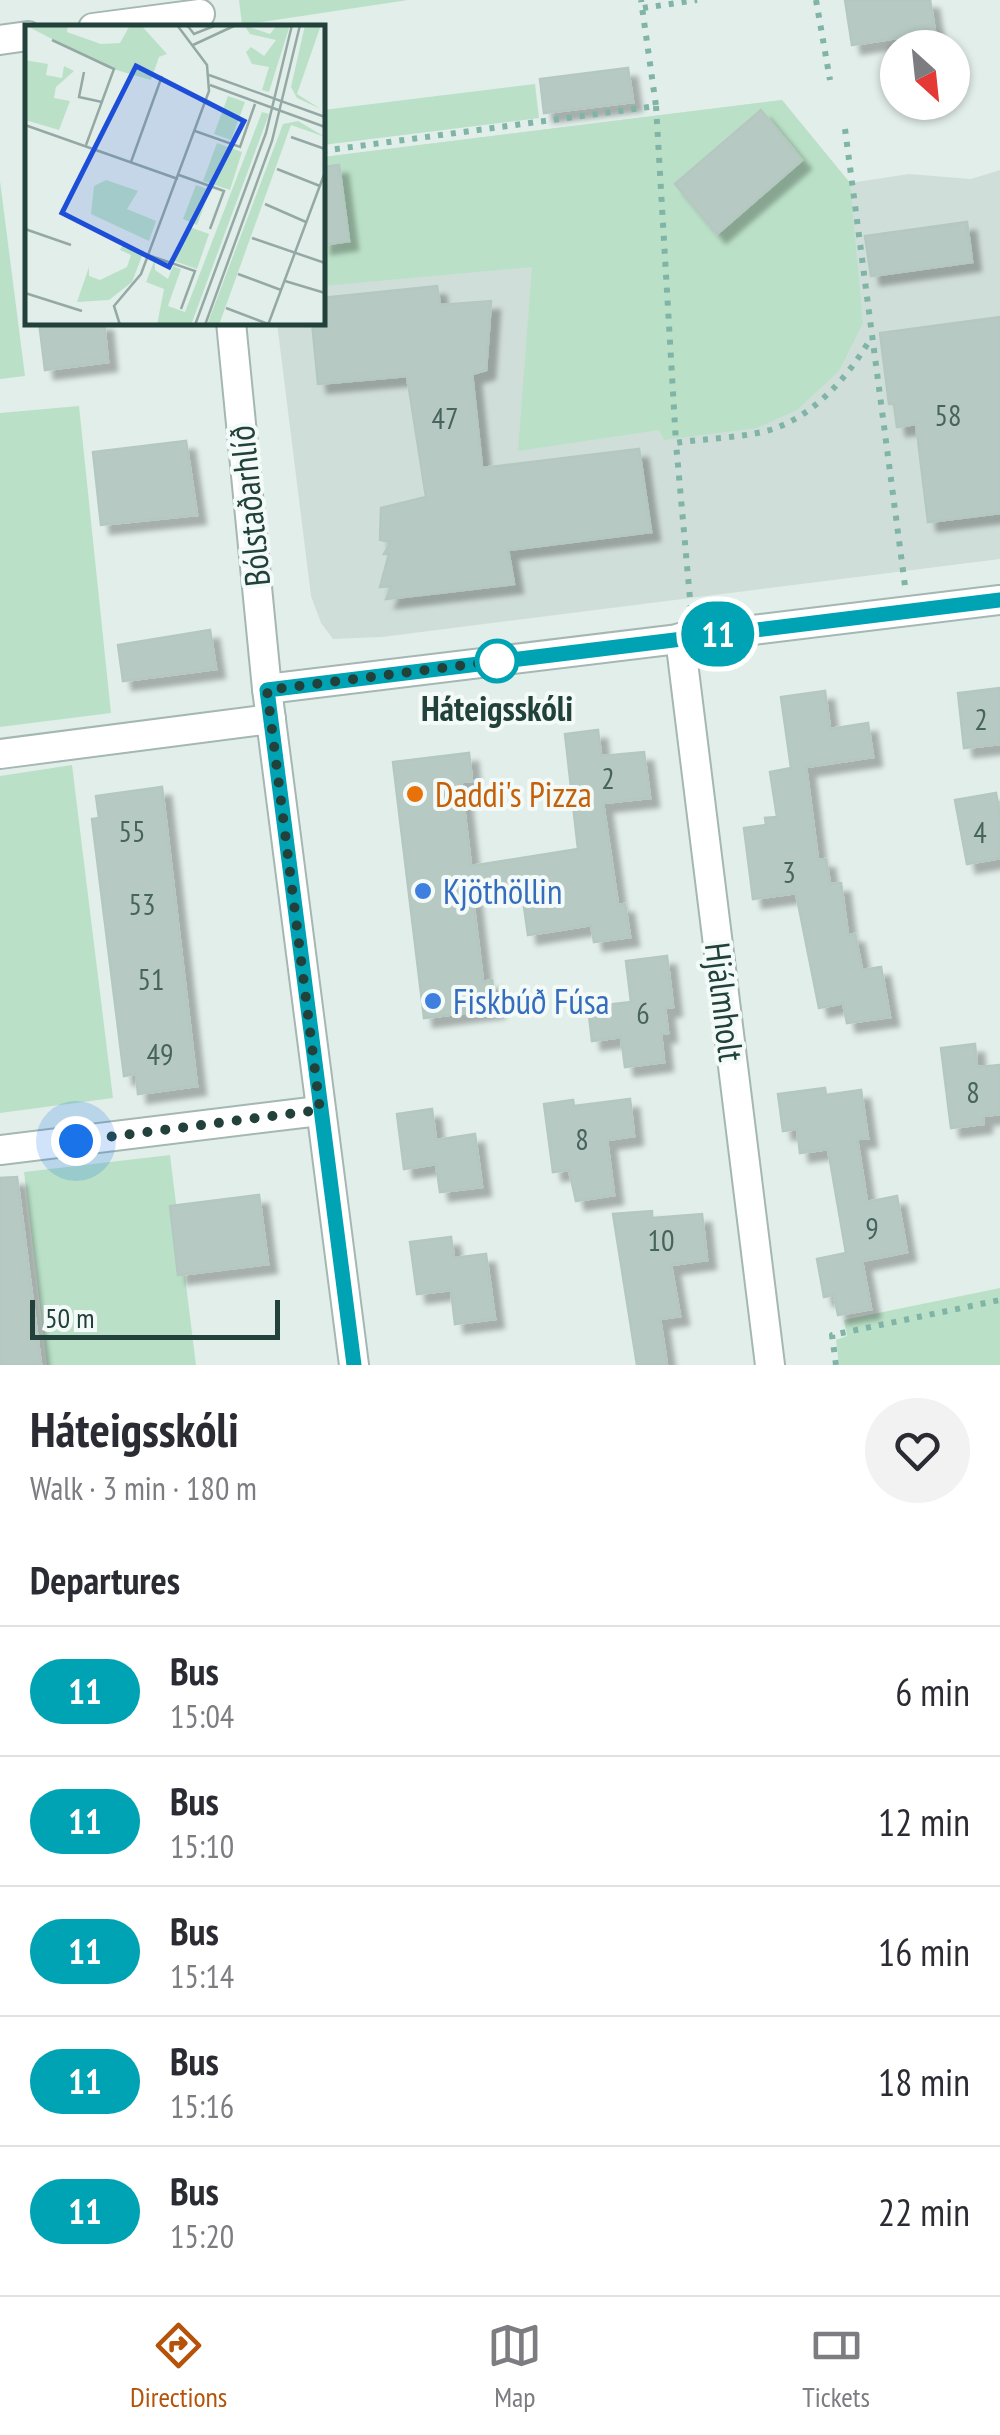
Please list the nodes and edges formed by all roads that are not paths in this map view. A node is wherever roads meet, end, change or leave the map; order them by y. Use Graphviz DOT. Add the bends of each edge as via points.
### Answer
graph roads {
  1 [pos="200,14"];
  2 [pos="116,25"];
  3 [pos="25,36"];
  4 [pos="0,40"];
  5 [pos="231,325"];
  6 [pos="1000,600"];
  7 [pos="687,637"];
  8 [pos="267,690"];
  9 [pos="271,718"];
  10 [pos="0,754"];
  11 [pos="320,1110"];
  12 [pos="0,1150"];
  13 [pos="354,1365"];
  14 [pos="770,1365"];
  1 -- 2 [label="street"];
  3 -- 4 [label="street"];
  5 -- 8 [label="street, Bólstaðarhlíð"];
  6 -- 7 [label="street"];
  7 -- 8 [label="street"];
  7 -- 14 [label="street, Hjálmholt"];
  8 -- 9 [label="street, Bólstaðarhlíð"];
  9 -- 10 [label="street"];
  9 -- 11 [label="street, Bólstaðarhlíð"];
  11 -- 12 [label="street"];
  11 -- 13 [label="street, Bólstaðarhlíð"];
}
